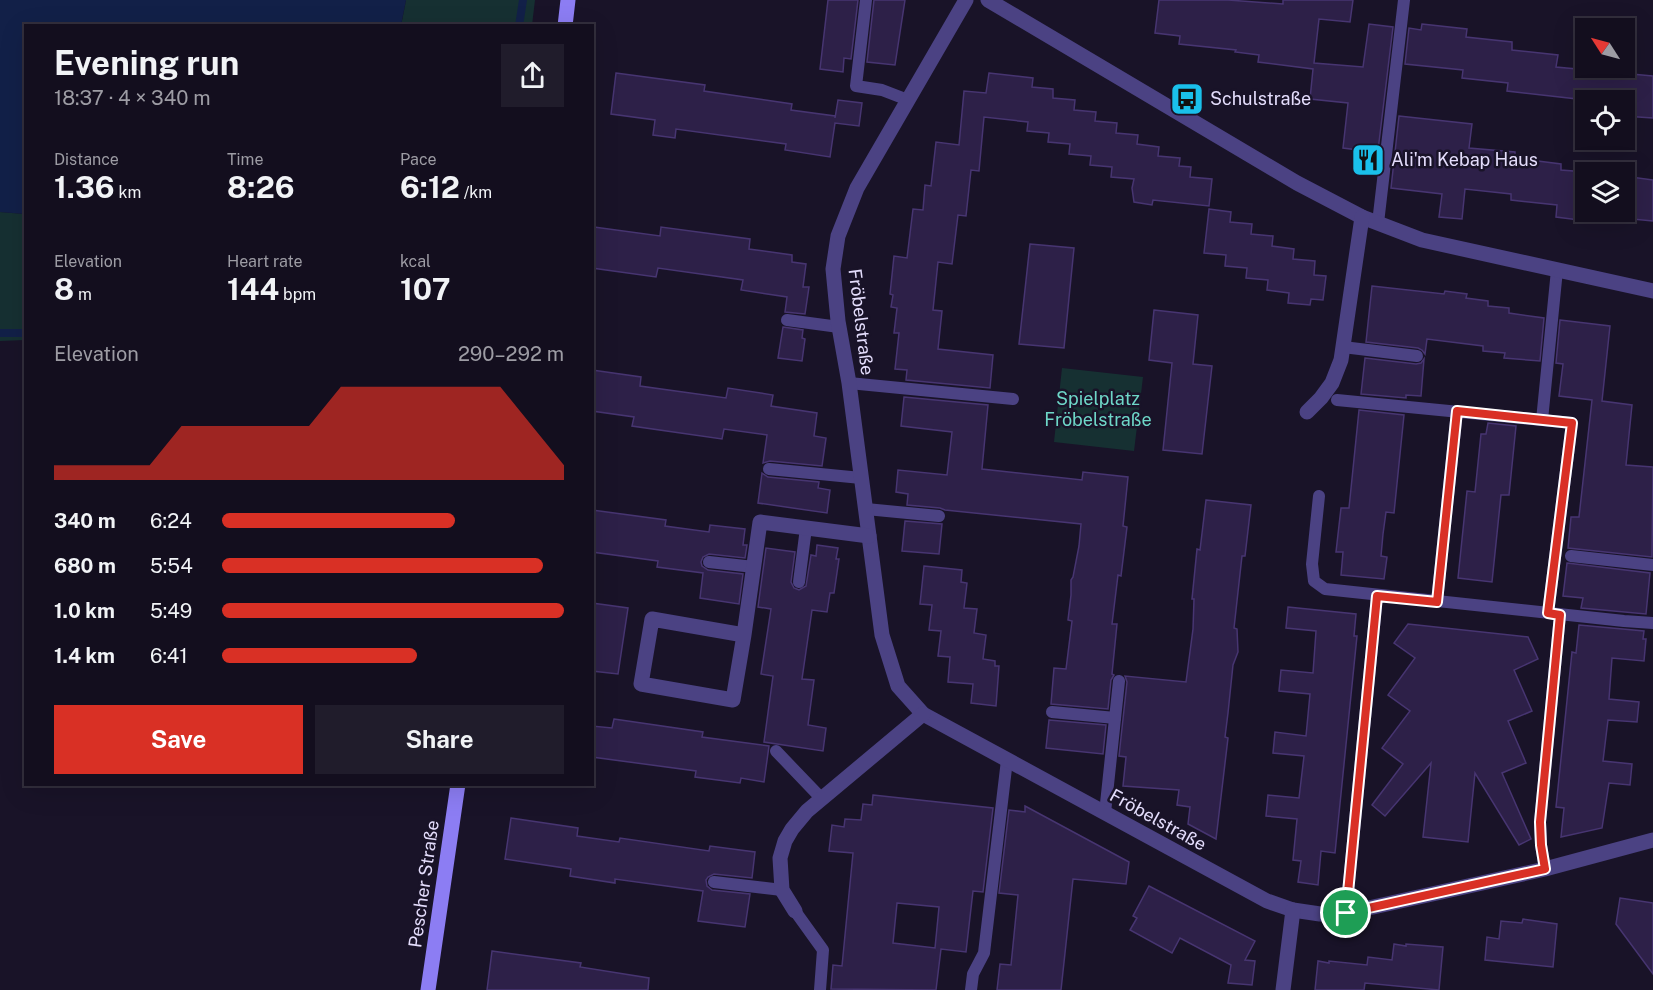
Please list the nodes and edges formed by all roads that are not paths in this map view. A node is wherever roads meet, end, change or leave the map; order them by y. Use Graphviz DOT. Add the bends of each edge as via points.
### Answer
graph roads {
  1 [pos="568,0"];
  2 [pos="866,0"];
  3 [pos="966,0"];
  4 [pos="988,0"];
  5 [pos="1404,0"];
  6 [pos="565,24"];
  7 [pos="908,100"];
  8 [pos="1362,217"];
  9 [pos="1378,223"];
  10 [pos="1557,270"];
  11 [pos="1653,291"];
  12 [pos="787,320"];
  13 [pos="839,327"];
  14 [pos="1343,347"];
  15 [pos="1417,356"];
  16 [pos="849,383"];
  17 [pos="1013,399"];
  18 [pos="1337,400"];
  19 [pos="1457,411"];
  20 [pos="1307,412"];
  21 [pos="1542,420"];
  22 [pos="769,469"];
  23 [pos="861,478"];
  24 [pos="1319,496"];
  25 [pos="866,509"];
  26 [pos="939,516"];
  27 [pos="806,528"];
  28 [pos="869,536"];
  29 [pos="1571,556"];
  30 [pos="709,562"];
  31 [pos="1653,565"];
  32 [pos="754,567"];
  33 [pos="799,582"];
  34 [pos="1377,596"];
  35 [pos="1437,602"];
  36 [pos="1554,614"];
  37 [pos="1653,623"];
  38 [pos="744,635"];
  39 [pos="1119,681"];
  40 [pos="1052,712"];
  41 [pos="923,714"];
  42 [pos="1115,718"];
  43 [pos="776,751"];
  44 [pos="1007,760"];
  45 [pos="458,786"];
  46 [pos="822,799"];
  47 [pos="1105,813"];
  48 [pos="1653,840"];
  49 [pos="1545,869"];
  50 [pos="714,882"];
  51 [pos="782,890"];
  52 [pos="1293,910"];
  53 [pos="795,911"];
  54 [pos="1346,913"];
  55 [pos="428,990"];
  56 [pos="820,990"];
  57 [pos="971,990"];
  58 [pos="1283,990"];
  1 -- 6 [label="street"];
  2 -- 7 [label="lane" via="856,86"];
  3 -- 7 [label="street, Fröbelstraße"];
  4 -- 8 [label="street" via="1297,183"];
  5 -- 9 [label="lane"];
  7 -- 13 [label="street, Fröbelstraße" via="857,188 838,236 833,269"];
  8 -- 9 [label="street"];
  8 -- 14 [label="street"];
  9 -- 10 [label="street" via="1422,240"];
  10 -- 11 [label="street"];
  10 -- 21 [label="lane"];
  12 -- 13 [label="lane"];
  13 -- 16 [label="street, Fröbelstraße"];
  14 -- 15 [label="lane"];
  14 -- 20 [label="street" via="1332,383"];
  16 -- 17 [label="lane"];
  16 -- 23 [label="street, Fröbelstraße"];
  18 -- 19 [label="lane"];
  19 -- 21 [label="lane"];
  19 -- 35 [label="lane"];
  21 -- 36 [label="lane" via="1572,423"];
  22 -- 23 [label="lane"];
  23 -- 25 [label="street, Fröbelstraße"];
  24 -- 34 [label="lane" via="1314,581 1325,589"];
  25 -- 26 [label="lane"];
  25 -- 28 [label="street, Fröbelstraße"];
  27 -- 28 [label="street"];
  27 -- 32 [label="street" via="760,522"];
  27 -- 33 [label="lane"];
  28 -- 41 [label="street, Fröbelstraße" via="882,635 898,686"];
  29 -- 31 [label="lane"];
  30 -- 32 [label="lane"];
  32 -- 38 [label="street"];
  34 -- 35 [label="lane"];
  34 -- 54 [label="lane"];
  35 -- 36 [label="lane"];
  36 -- 37 [label="lane"];
  36 -- 49 [label="lane" via="1540,822"];
  38 -- 38 [label="street" via="733,700 641,684 652,619"];
  39 -- 42 [label="lane"];
  40 -- 42 [label="lane"];
  41 -- 44 [label="street, Fröbelstraße"];
  41 -- 46 [label="street"];
  42 -- 47 [label="lane"];
  43 -- 46 [label="lane"];
  44 -- 47 [label="street, Fröbelstraße"];
  44 -- 57 [label="lane" via="984,953 973,974"];
  45 -- 55 [label="street, Pescher Straße"];
  46 -- 51 [label="street" via="807,811 784,841 780,858"];
  47 -- 52 [label="street, Fröbelstraße" via="1267,901"];
  48 -- 49 [label="street, Fröbelstraße"];
  49 -- 54 [label="street, Fröbelstraße"];
  50 -- 51 [label="lane"];
  51 -- 53 [label="street"];
  52 -- 54 [label="street, Fröbelstraße"];
  52 -- 58 [label="street"];
  53 -- 56 [label="lane" via="824,950"];
}
